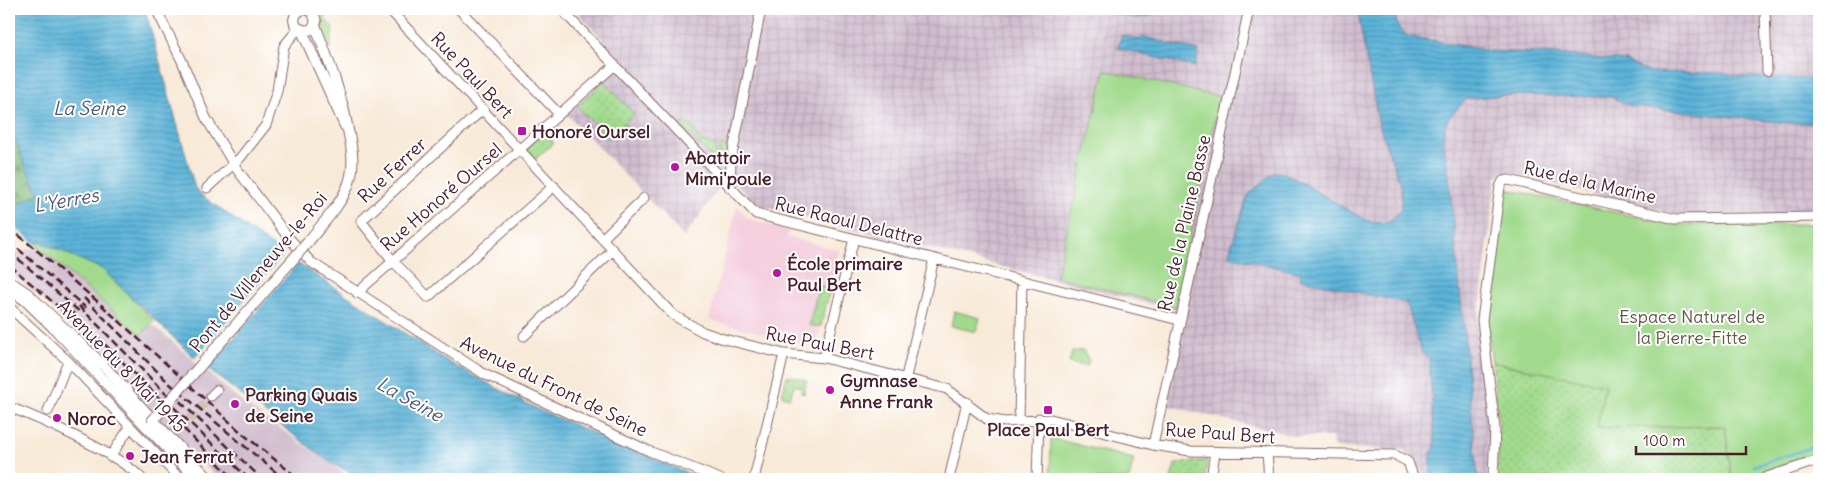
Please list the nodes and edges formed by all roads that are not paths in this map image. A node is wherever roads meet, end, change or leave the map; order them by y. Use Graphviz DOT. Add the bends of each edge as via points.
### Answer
graph roads {
  1 [pos="156,9"];
  2 [pos="303,9"];
  3 [pos="389,9"];
  4 [pos="459,9"];
  5 [pos="561,9"];
  6 [pos="761,9"];
  7 [pos="1249,9"];
  8 [pos="1765,9"];
  9 [pos="315,25"];
  10 [pos="300,30"];
  11 [pos="615,65"];
  12 [pos="1767,71"];
  13 [pos="482,109"];
  14 [pos="558,113"];
  15 [pos="348,131"];
  16 [pos="519,150"];
  17 [pos="233,164"];
  18 [pos="554,186"];
  19 [pos="207,188"];
  20 [pos="730,188"];
  21 [pos="644,198"];
  22 [pos="1819,217"];
  23 [pos="602,238"];
  24 [pos="854,239"];
  25 [pos="613,250"];
  26 [pos="934,259"];
  27 [pos="393,261"];
  28 [pos="9,280"];
  29 [pos="1022,281"];
  30 [pos="14,289"];
  31 [pos="357,293"];
  32 [pos="9,307"];
  33 [pos="1179,320"];
  34 [pos="524,336"];
  35 [pos="784,354"];
  36 [pos="824,358"];
  37 [pos="68,360"];
  38 [pos="906,378"];
  39 [pos="967,402"];
  40 [pos="9,407"];
  41 [pos="48,412"];
  42 [pos="1039,418"];
  43 [pos="1019,420"];
  44 [pos="150,423"];
  45 [pos="130,427"];
  46 [pos="1153,444"];
  47 [pos="1215,452"];
  48 [pos="1267,453"];
  49 [pos="110,457"];
  50 [pos="1819,460"];
  51 [pos="142,479"];
  52 [pos="180,479"];
  53 [pos="197,479"];
  54 [pos="209,479"];
  55 [pos="720,479"];
  56 [pos="754,479"];
  57 [pos="949,479"];
  58 [pos="1036,479"];
  59 [pos="1211,479"];
  60 [pos="1268,479"];
  61 [pos="1414,479"];
  62 [pos="1493,479"];
  63 [pos="1761,479"];
  1 -- 17 [label="street, Avenue du Front de Seine" via="206,118"];
  2 -- 9 [label="main road" via="315,15"];
  2 -- 10 [label="main road" via="294,23"];
  3 -- 13 [label="street, Rue Paul Bert"];
  4 -- 14 [label="street"];
  5 -- 11 [label="street, Rue Raoul Delattre"];
  6 -- 20 [label="street" via="731,160"];
  7 -- 33 [label="street, Rue de la Plaine Basse"];
  8 -- 12 [label="street"];
  9 -- 10 [label="main road" via="310,30"];
  9 -- 15 [label="main road, Pont de Villeneuve-le-Roi" via="335,74"];
  10 -- 15 [label="main road, Pont de Villeneuve-le-Roi"];
  10 -- 17 [label="street" via="284,46 277,91 266,125"];
  11 -- 14 [label="street, Rue Honoré Oursel"];
  11 -- 20 [label="street, Rue Raoul Delattre"];
  13 -- 16 [label="street, Rue Paul Bert"];
  13 -- 27 [label="street, Rue Ferrer" via="361,221"];
  14 -- 16 [label="street, Rue Honoré Oursel"];
  15 -- 44 [label="main road, Pont de Villeneuve-le-Roi, bridge" via="352,170 335,207"];
  16 -- 18 [label="street, Rue Paul Bert"];
  16 -- 27 [label="street, Rue Honoré Oursel"];
  17 -- 19 [label="street"];
  17 -- 31 [label="street, Avenue du Front de Seine" via="307,257"];
  18 -- 23 [label="street, Rue Paul Bert"];
  18 -- 27 [label="street" via="428,297"];
  20 -- 24 [label="street, Rue Raoul Delattre" via="761,216"];
  21 -- 23 [label="street"];
  22 -- 62 [label="street, Rue de la Marine" via="1676,219 1503,181 1482,320 1495,428"];
  23 -- 25 [label="street, Rue Paul Bert"];
  24 -- 26 [label="street, Rue Raoul Delattre"];
  24 -- 36 [label="street"];
  25 -- 34 [label="street"];
  25 -- 35 [label="street, Rue Paul Bert" via="684,323 713,336"];
  26 -- 29 [label="street, Rue Raoul Delattre"];
  26 -- 38 [label="street"];
  27 -- 31 [label="street, Rue Honoré Oursel"];
  28 -- 30 [label="main road, Avenue du 8 Mai 1945"];
  29 -- 33 [label="street, Rue Raoul Delattre"];
  29 -- 43 [label="street"];
  30 -- 44 [label="main road, Avenue du 8 Mai 1945"];
  31 -- 55 [label="street, Avenue du Front de Seine" via="484,374 649,451"];
  32 -- 37 [label="street"];
  33 -- 46 [label="street, Rue de la Plaine Basse"];
  35 -- 36 [label="street, Rue Paul Bert"];
  35 -- 56 [label="street"];
  36 -- 38 [label="street, Rue Paul Bert"];
  37 -- 41 [label="street"];
  37 -- 45 [label="street"];
  38 -- 39 [label="street, Rue Paul Bert" via="947,388"];
  39 -- 43 [label="street, Rue Paul Bert" via="987,419"];
  39 -- 57 [label="street"];
  40 -- 49 [label="street"];
  42 -- 43 [label="street, Rue Paul Bert"];
  42 -- 46 [label="street, Rue Paul Bert"];
  42 -- 58 [label="street"];
  44 -- 53 [label="main road, Avenue du 8 Mai 1945, bridge"];
  44 -- 54 [label="main road, Avenue du 8 Mai 1945, bridge"];
  45 -- 49 [label="street"];
  45 -- 52 [label="street" via="160,453"];
  46 -- 47 [label="street, Rue Paul Bert"];
  47 -- 48 [label="street, Rue Paul Bert"];
  47 -- 59 [label="street"];
  48 -- 60 [label="street"];
  48 -- 61 [label="street, Rue Paul Bert" via="1395,455 1408,462"];
  49 -- 51 [label="street" via="134,470"];
  50 -- 63 [label="street"];
}
